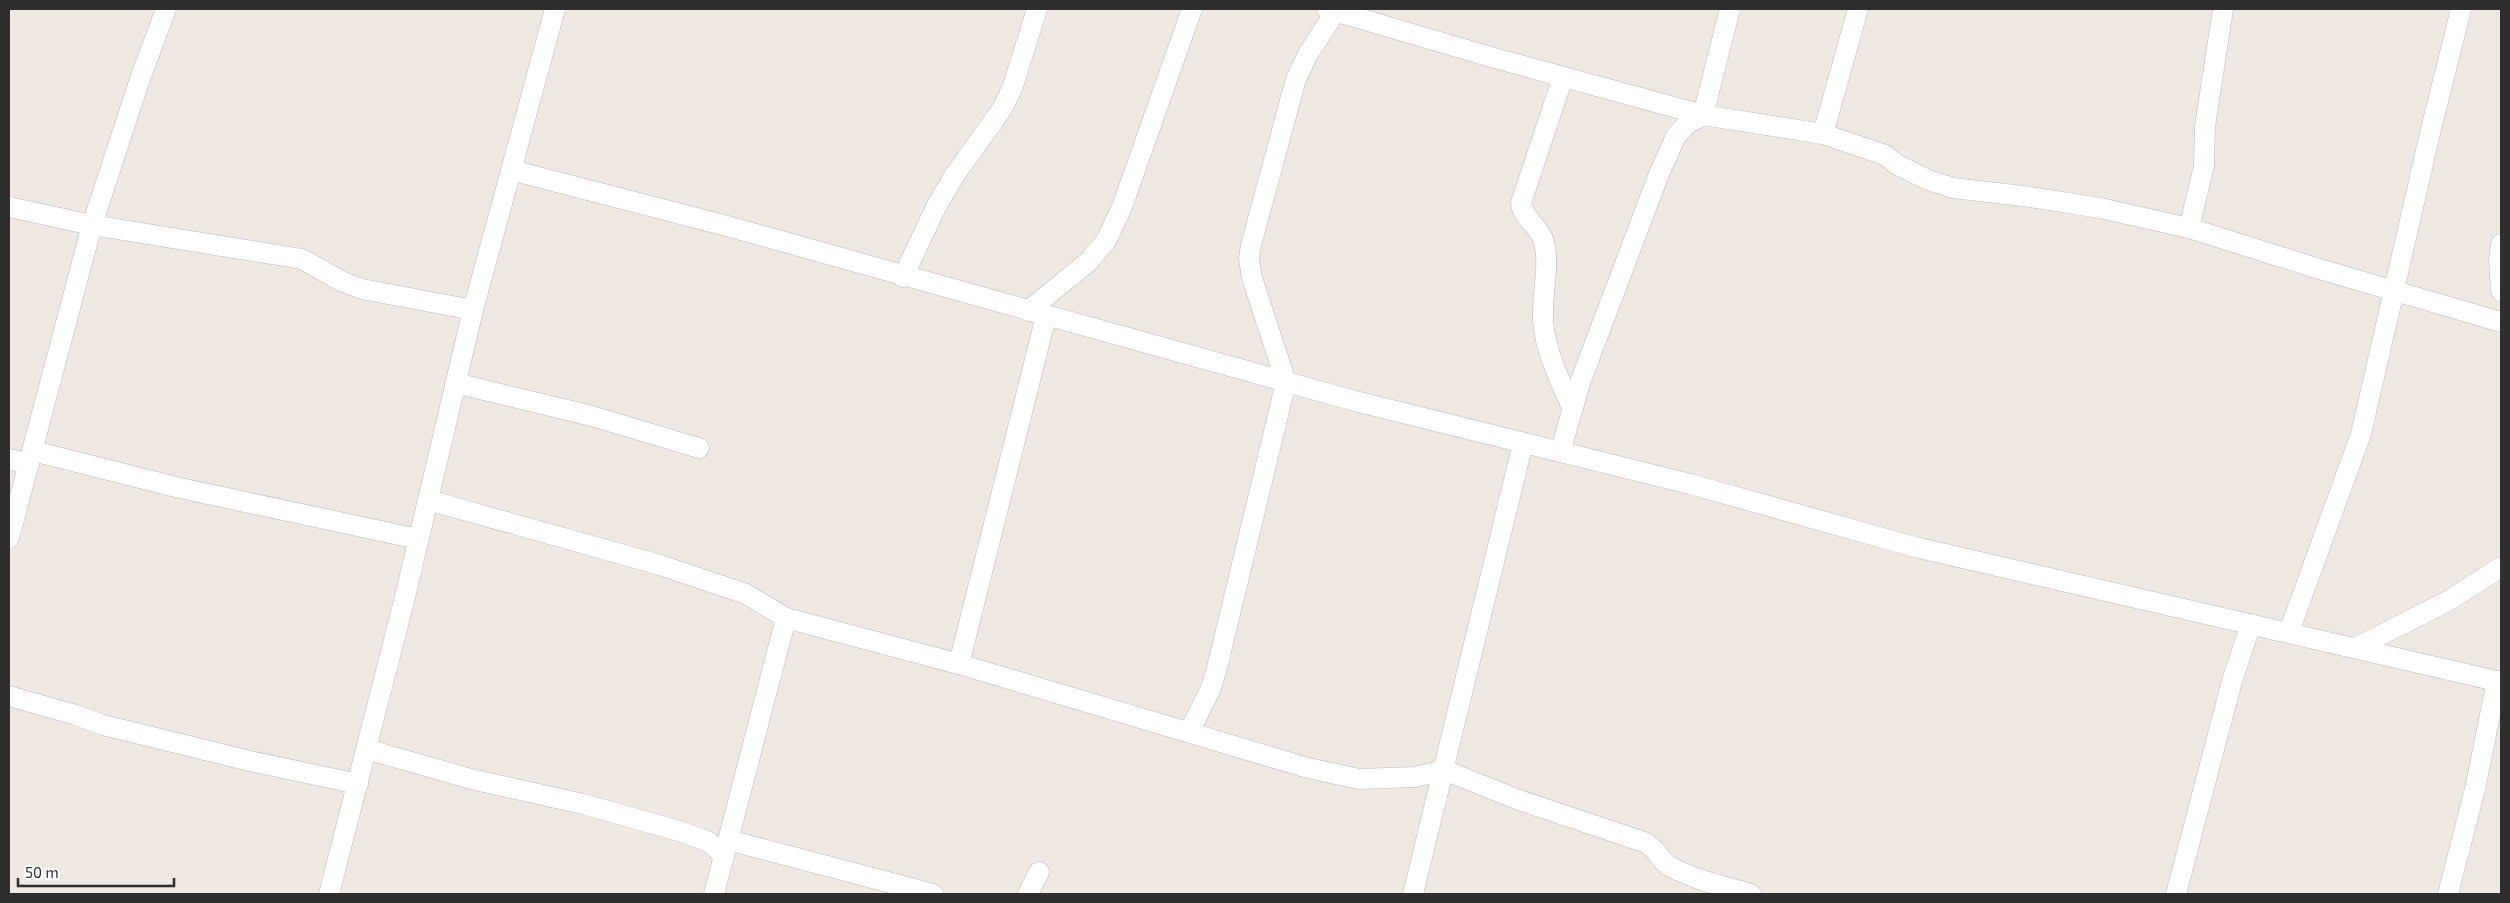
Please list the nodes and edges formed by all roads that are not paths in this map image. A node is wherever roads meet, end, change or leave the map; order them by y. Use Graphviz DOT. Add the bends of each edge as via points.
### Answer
graph roads {
  1 [pos="166,9"];
  2 [pos="555,9"];
  3 [pos="1037,9"];
  4 [pos="1192,9"];
  5 [pos="1730,9"];
  6 [pos="1858,9"];
  7 [pos="2223,9"];
  8 [pos="2461,9"];
  9 [pos="1331,10"];
  10 [pos="1562,77"];
  11 [pos="1703,115"];
  12 [pos="1823,134"];
  13 [pos="511,170"];
  14 [pos="9,208"];
  15 [pos="92,225"];
  16 [pos="2189,228"];
  17 [pos="2501,244"];
  18 [pos="903,276"];
  19 [pos="2394,290"];
  20 [pos="2501,291"];
  21 [pos="473,310"];
  22 [pos="1037,314"];
  23 [pos="2501,322"];
  24 [pos="1286,382"];
  25 [pos="455,383"];
  26 [pos="1573,408"];
  27 [pos="1523,443"];
  28 [pos="699,448"];
  29 [pos="1560,452"];
  30 [pos="31,458"];
  31 [pos="9,459"];
  32 [pos="428,500"];
  33 [pos="9,538"];
  34 [pos="418,540"];
  35 [pos="2501,567"];
  36 [pos="786,618"];
  37 [pos="2251,624"];
  38 [pos="2289,632"];
  39 [pos="2355,648"];
  40 [pos="959,664"];
  41 [pos="2499,682"];
  42 [pos="9,696"];
  43 [pos="1189,732"];
  44 [pos="366,749"];
  45 [pos="1444,770"];
  46 [pos="358,784"];
  47 [pos="726,848"];
  48 [pos="1038,872"];
  49 [pos="329,894"];
  50 [pos="714,894"];
  51 [pos="933,894"];
  52 [pos="1028,894"];
  53 [pos="1413,894"];
  54 [pos="1751,894"];
  55 [pos="2176,894"];
  56 [pos="2448,894"];
  1 -- 15 [label="street"];
  2 -- 13 [label="street"];
  3 -- 18 [label="street" via="1013,86 1002,109 954,176"];
  4 -- 22 [label="street" via="1122,207 1106,241"];
  5 -- 11 [label="street"];
  6 -- 12 [label="street"];
  7 -- 16 [label="street" via="2205,126 2204,166"];
  8 -- 19 [label="street"];
  9 -- 10 [label="street"];
  9 -- 24 [label="street" via="1296,79 1249,259 1252,278"];
  10 -- 11 [label="street"];
  10 -- 26 [label="street" via="1521,203 1526,218 1544,241 1544,329"];
  11 -- 12 [label="street"];
  11 -- 26 [label="street" via="1687,124 1676,136"];
  12 -- 16 [label="street" via="1885,155 1928,180 1953,188 2100,208"];
  13 -- 18 [label="street"];
  13 -- 21 [label="street"];
  14 -- 15 [label="street"];
  15 -- 21 [label="street" via="302,258 341,281 362,289"];
  15 -- 30 [label="street"];
  16 -- 19 [label="street"];
  17 -- 20 [label="street"];
  18 -- 22 [label="street"];
  19 -- 23 [label="street"];
  19 -- 38 [label="street" via="2361,434"];
  21 -- 25 [label="street"];
  22 -- 24 [label="street"];
  22 -- 40 [label="street"];
  24 -- 27 [label="street"];
  24 -- 43 [label="street" via="1217,668 1211,688"];
  25 -- 28 [label="street" via="588,415"];
  25 -- 32 [label="street"];
  26 -- 29 [label="street"];
  27 -- 29 [label="street"];
  27 -- 45 [label="street"];
  29 -- 37 [label="street" via="1690,484 1915,547"];
  30 -- 31 [label="street"];
  30 -- 33 [label="street"];
  30 -- 34 [label="street"];
  32 -- 34 [label="street"];
  32 -- 36 [label="street" via="660,565 746,594"];
  34 -- 44 [label="street"];
  35 -- 39 [label="street" via="2448,601"];
  36 -- 40 [label="street"];
  36 -- 47 [label="street"];
  37 -- 38 [label="street"];
  37 -- 55 [label="street" via="2232,681"];
  38 -- 39 [label="street"];
  39 -- 41 [label="street"];
  40 -- 43 [label="street"];
  41 -- 56 [label="street"];
  42 -- 46 [label="street" via="103,726"];
  43 -- 45 [label="street" via="1308,768 1359,779 1416,777"];
  44 -- 46 [label="street"];
  44 -- 47 [label="street" via="471,779 584,804"];
  45 -- 53 [label="street"];
  45 -- 54 [label="street" via="1519,800 1644,842 1654,847 1667,864 1692,877"];
  46 -- 49 [label="street"];
  47 -- 50 [label="street"];
  47 -- 51 [label="street"];
  48 -- 52 [label="street"];
}
